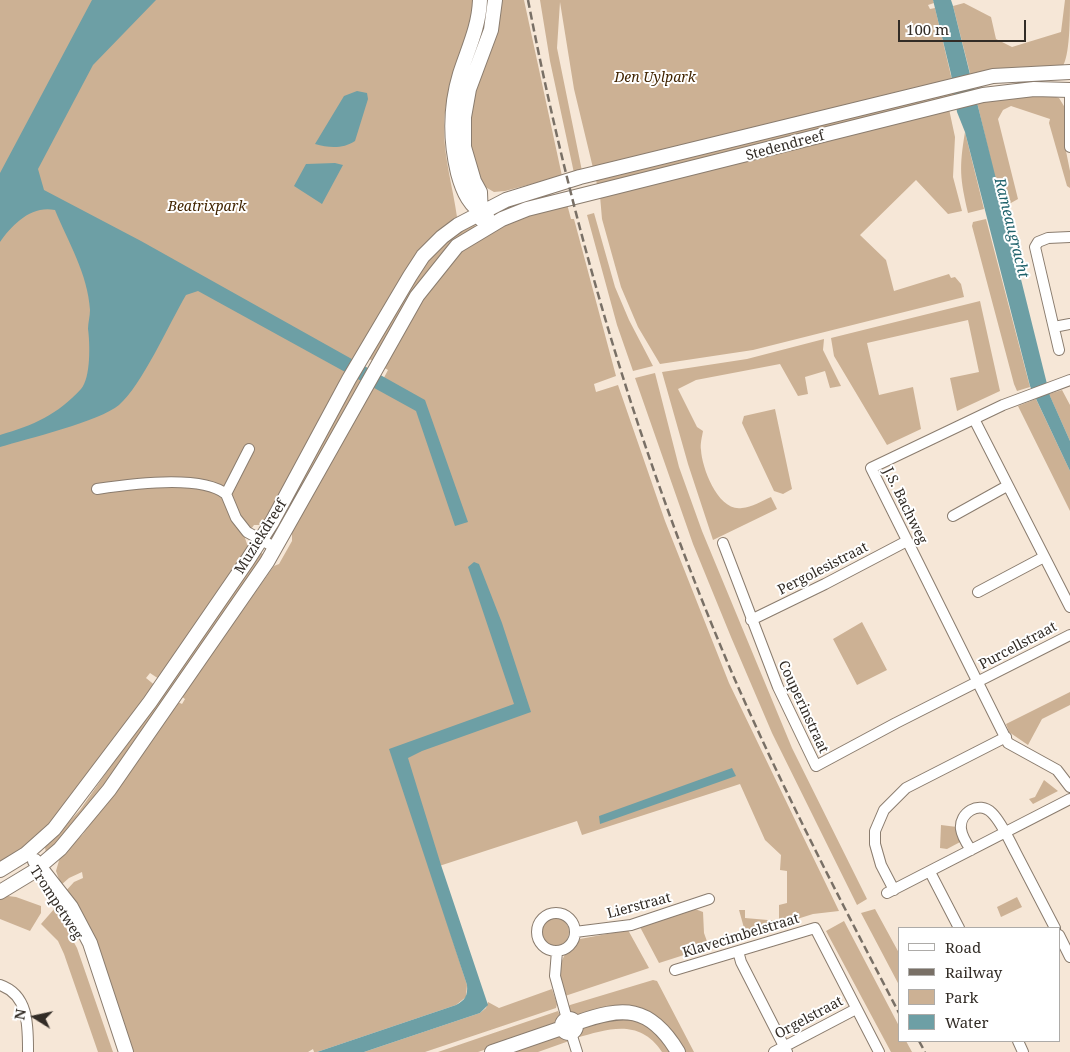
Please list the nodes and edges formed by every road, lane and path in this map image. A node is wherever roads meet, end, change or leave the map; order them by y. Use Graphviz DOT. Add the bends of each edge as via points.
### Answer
graph roads {
  1 [pos="480,0"];
  2 [pos="495,0"];
  3 [pos="1070,72"];
  4 [pos="1070,90"];
  5 [pos="1070,147"];
  6 [pos="480,192"];
  7 [pos="466,198"];
  8 [pos="506,200"];
  9 [pos="481,212"];
  10 [pos="502,219"];
  11 [pos="460,224"];
  12 [pos="476,233"];
  13 [pos="1070,237"];
  14 [pos="1070,324"];
  15 [pos="1054,327"];
  16 [pos="1059,350"];
  17 [pos="1070,380"];
  18 [pos="974,419"];
  19 [pos="249,449"];
  20 [pos="1008,486"];
  21 [pos="97,489"];
  22 [pos="226,494"];
  23 [pos="952,516"];
  24 [pos="261,540"];
  25 [pos="907,541"];
  26 [pos="722,543"];
  27 [pos="276,548"];
  28 [pos="1044,557"];
  29 [pos="978,592"];
  30 [pos="1070,607"];
  31 [pos="751,620"];
  32 [pos="1070,634"];
  33 [pos="978,682"];
  34 [pos="1006,737"];
  35 [pos="1070,786"];
  36 [pos="1070,800"];
  37 [pos="1006,834"];
  38 [pos="970,850"];
  39 [pos="26,854"];
  40 [pos="37,869"];
  41 [pos="0,870"];
  42 [pos="930,872"];
  43 [pos="0,892"];
  44 [pos="708,899"];
  45 [pos="958,927"];
  46 [pos="1054,927"];
  47 [pos="575,932"];
  48 [pos="1060,937"];
  49 [pos="556,951"];
  50 [pos="738,951"];
  51 [pos="1070,957"];
  52 [pos="675,970"];
  53 [pos="0,985"];
  54 [pos="856,1009"];
  55 [pos="569,1026"];
  56 [pos="786,1050"];
  57 [pos="28,1052"];
  58 [pos="119,1052"];
  59 [pos="126,1052"];
  60 [pos="492,1052"];
  61 [pos="577,1052"];
  62 [pos="678,1052"];
  63 [pos="774,1052"];
  64 [pos="879,1052"];
  1 -- 7 [label="main road" via="477,26 460,74 453,109 454,156"];
  2 -- 6 [label="main road" via="491,30 469,89 464,117 464,147"];
  3 -- 8 [label="main road, Stedendreef" via="1028,73 933,90 580,178"];
  4 -- 5 [label="street"];
  4 -- 10 [label="main road, Stedendreef" via="1034,89 983,95 586,194"];
  6 -- 8 [label="main road"];
  6 -- 9 [label="main road"];
  7 -- 9 [label="main road"];
  7 -- 11 [label="main road"];
  8 -- 9 [label="main road, Muziekdreef"];
  9 -- 10 [label="main road"];
  9 -- 11 [label="main road, Muziekdreef"];
  9 -- 12 [label="main road"];
  10 -- 12 [label="main road, Stedendreef"];
  11 -- 24 [label="main road, Muziekdreef" via="423,256 348,379"];
  12 -- 27 [label="main road, Muziekdreef" via="457,246 430,277 381,358"];
  13 -- 15 [label="street" via="1048,238 1038,242 1036,248"];
  14 -- 15 [label="street"];
  15 -- 16 [label="street"];
  17 -- 18 [label="street, J.S. Bachweg"];
  18 -- 20 [label="street"];
  18 -- 25 [label="street, J.S. Bachweg" via="871,468"];
  19 -- 22 [label="street"];
  20 -- 23 [label="street"];
  20 -- 28 [label="street"];
  21 -- 22 [label="street" via="194,483 217,487"];
  22 -- 24 [label="street" via="241,526"];
  24 -- 27 [label="street"];
  24 -- 39 [label="main road, Muziekdreef" via="150,702 82,793 54,829"];
  25 -- 31 [label="street, Pergolesistraat"];
  25 -- 33 [label="street, J.S. Bachweg"];
  26 -- 31 [label="street, Couperinstraat"];
  27 -- 40 [label="main road, Muziekdreef" via="109,790 60,849"];
  28 -- 29 [label="street"];
  28 -- 30 [label="street"];
  31 -- 33 [label="street, Couperinstraat" via="778,687 816,766"];
  32 -- 33 [label="street, Purcellstraat"];
  33 -- 34 [label="street, J.S. Bachweg"];
  34 -- 35 [label="street" via="1008,743 1057,770"];
  34 -- 42 [label="street" via="906,788 884,810 875,831 875,844 890,892"];
  36 -- 37 [label="street"];
  37 -- 38 [label="street"];
  37 -- 38 [label="street" via="991,812 982,808 970,810 963,818 961,829"];
  37 -- 46 [label="street"];
  38 -- 42 [label="street"];
  39 -- 40 [label="main road, Trompetweg"];
  39 -- 41 [label="main road, Muziekdreef"];
  40 -- 43 [label="main road, Muziekdreef"];
  40 -- 58 [label="main road, Trompetweg" via="83,945"];
  40 -- 59 [label="main road, Trompetweg" via="71,907 90,943"];
  42 -- 45 [label="street"];
  44 -- 47 [label="street, Lierstraat" via="631,925"];
  47 -- 49 [label="street" via="567,947"];
  47 -- 49 [label="street" via="572,921 562,914 543,919 539,925 539,939 543,946"];
  48 -- 51 [label="street"];
  49 -- 55 [label="street" via="555,976"];
  50 -- 52 [label="street, Klavecimbelstraat"];
  50 -- 54 [label="street, Klavecimbelstraat" via="815,928"];
  50 -- 56 [label="street"];
  53 -- 57 [label="street" via="13,992 23,1004"];
  54 -- 56 [label="street, Orgelstraat"];
  54 -- 64 [label="street"];
  55 -- 60 [label="main road"];
  55 -- 61 [label="street"];
  55 -- 62 [label="main road" via="616,1012 634,1013 658,1025"];
  56 -- 63 [label="street, Orgelstraat"];
}
